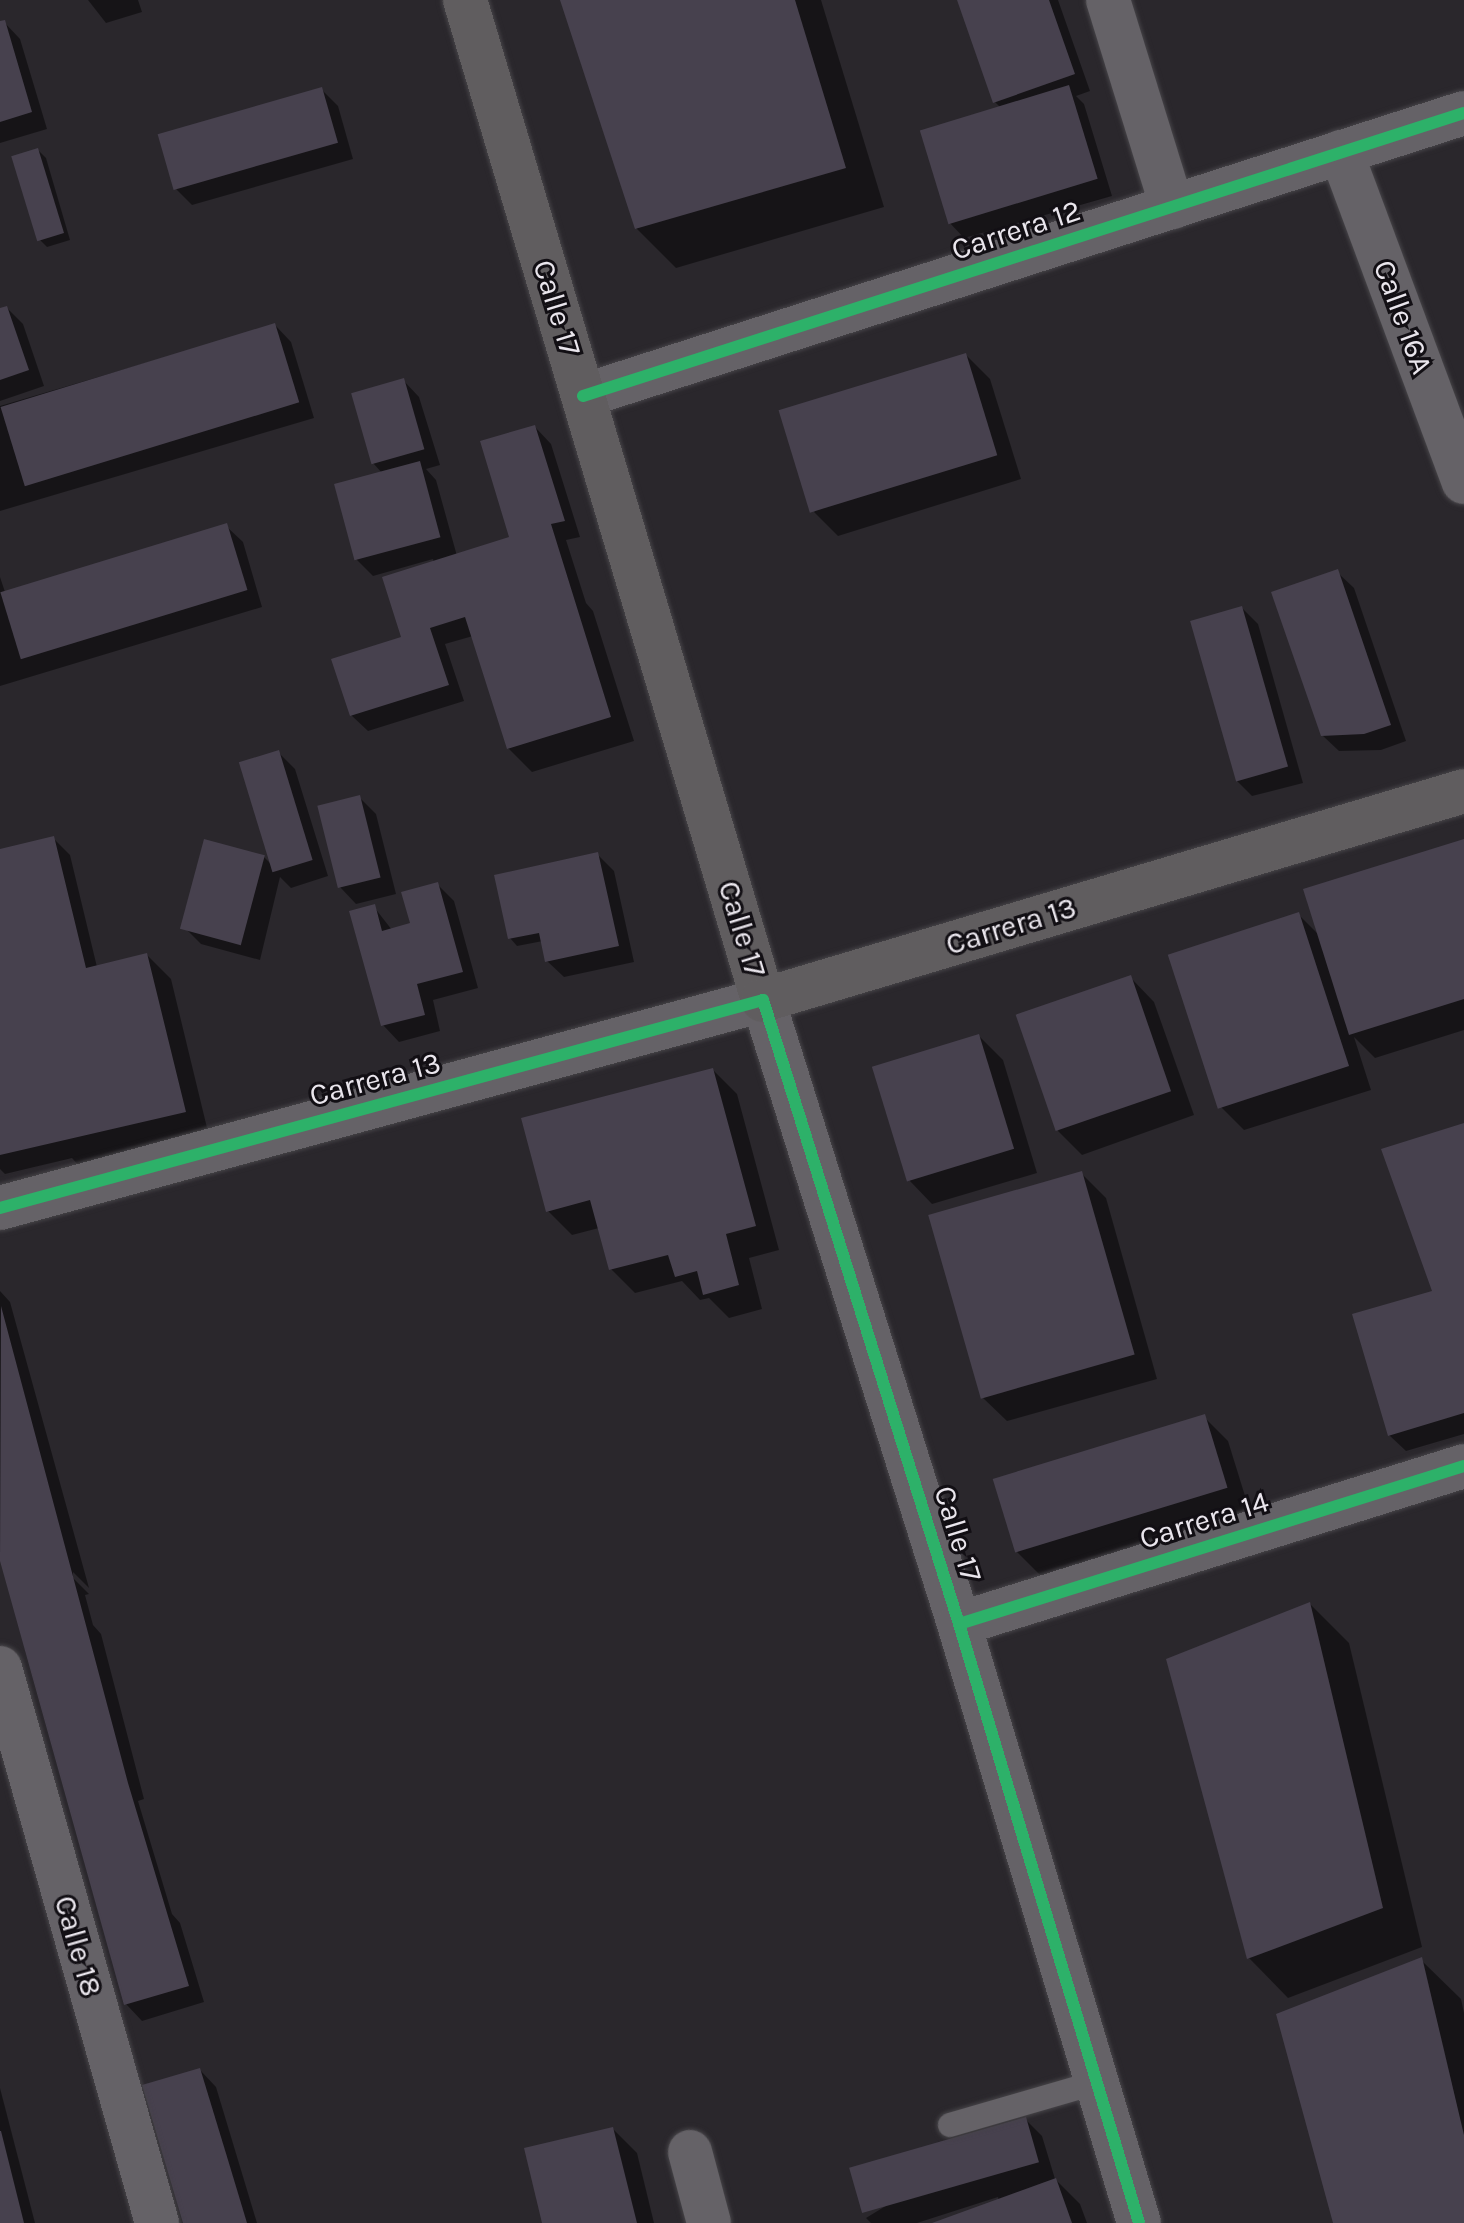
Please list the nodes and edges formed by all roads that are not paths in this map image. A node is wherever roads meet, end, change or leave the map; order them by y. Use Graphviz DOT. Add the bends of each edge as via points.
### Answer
graph roads {
  1 [pos="465,0"];
  2 [pos="1108,0"];
  3 [pos="1464,113"];
  4 [pos="1341,152"];
  5 [pos="1172,207"];
  6 [pos="583,396"];
  7 [pos="1464,482"];
  8 [pos="1464,791"];
  9 [pos="763,1000"];
  10 [pos="0,1208"];
  11 [pos="1464,1466"];
  12 [pos="959,1624"];
  13 [pos="0,1668"];
  14 [pos="1095,2083"];
  15 [pos="950,2125"];
  16 [pos="690,2152"];
  17 [pos="157,2223"];
  18 [pos="709,2223"];
  19 [pos="1139,2223"];
  1 -- 6 [label="main road, Calle 17"];
  2 -- 5 [label="street"];
  3 -- 4 [label="street, Carrera 12"];
  4 -- 5 [label="street, Carrera 12"];
  4 -- 7 [label="street, Calle 16A"];
  5 -- 6 [label="street, Carrera 12"];
  6 -- 9 [label="main road, Calle 17"];
  8 -- 9 [label="main road, Carrera 13"];
  9 -- 10 [label="street, Carrera 13"];
  9 -- 12 [label="street, Calle 17"];
  11 -- 12 [label="street, Carrera 14"];
  12 -- 14 [label="street, Calle 17"];
  13 -- 17 [label="street, Calle 18"];
  14 -- 15 [label="lane"];
  14 -- 19 [label="street, Calle 17"];
  16 -- 18 [label="street"];
}
